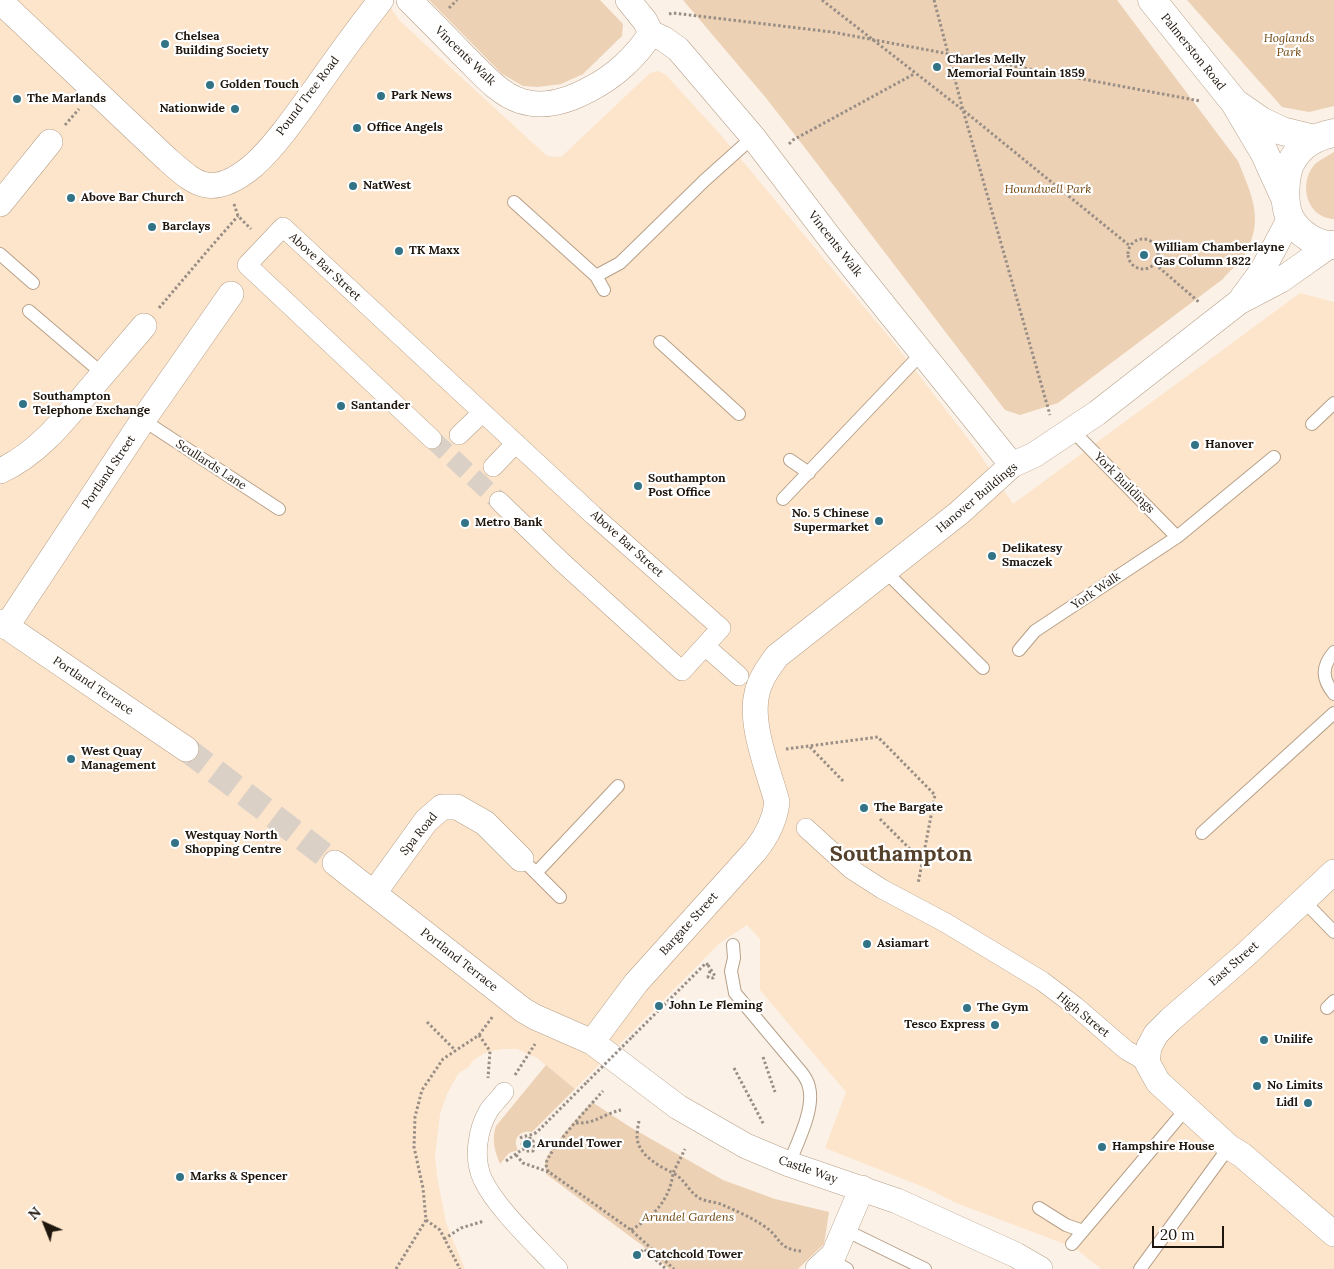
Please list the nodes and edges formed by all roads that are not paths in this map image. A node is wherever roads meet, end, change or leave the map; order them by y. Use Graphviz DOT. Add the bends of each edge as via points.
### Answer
graph roads {
  1 [pos="382,0"];
  2 [pos="409,0"];
  3 [pos="628,0"];
  4 [pos="1152,0"];
  5 [pos="0,2"];
  6 [pos="648,27"];
  7 [pos="1228,94"];
  8 [pos="1325,136"];
  9 [pos="753,137"];
  10 [pos="50,142"];
  11 [pos="514,202"];
  12 [pos="0,204"];
  13 [pos="1287,208"];
  14 [pos="1331,245"];
  15 [pos="0,254"];
  16 [pos="596,276"];
  17 [pos="33,283"];
  18 [pos="604,290"];
  19 [pos="231,294"];
  20 [pos="1239,302"];
  21 [pos="29,311"];
  22 [pos="144,326"];
  23 [pos="660,342"];
  24 [pos="922,353"];
  25 [pos="102,374"];
  26 [pos="1334,403"];
  27 [pos="482,413"];
  28 [pos="739,414"];
  29 [pos="144,420"];
  30 [pos="1312,424"];
  31 [pos="1064,434"];
  32 [pos="460,435"];
  33 [pos="432,439"];
  34 [pos="516,443"];
  35 [pos="1274,457"];
  36 [pos="790,460"];
  37 [pos="1012,465"];
  38 [pos="493,467"];
  39 [pos="0,470"];
  40 [pos="809,473"];
  41 [pos="783,499"];
  42 [pos="499,500"];
  43 [pos="278,509"];
  44 [pos="1177,537"];
  45 [pos="886,571"];
  46 [pos="3,624"];
  47 [pos="704,646"];
  48 [pos="1018,650"];
  49 [pos="1334,652"];
  50 [pos="983,668"];
  51 [pos="739,676"];
  52 [pos="1334,694"];
  53 [pos="1334,713"];
  54 [pos="186,749"];
  55 [pos="618,786"];
  56 [pos="777,802"];
  57 [pos="806,828"];
  58 [pos="1202,833"];
  59 [pos="335,863"];
  60 [pos="529,866"];
  61 [pos="1334,872"];
  62 [pos="374,893"];
  63 [pos="560,897"];
  64 [pos="1304,900"];
  65 [pos="1334,932"];
  66 [pos="733,945"];
  67 [pos="592,1042"];
  68 [pos="1147,1062"];
  69 [pos="496,1092"];
  70 [pos="1186,1109"];
  71 [pos="1229,1147"];
  72 [pos="789,1164"];
  73 [pos="862,1188"];
  74 [pos="1039,1208"];
  75 [pos="844,1230"];
  76 [pos="1083,1231"];
  77 [pos="1334,1234"];
  78 [pos="1072,1244"];
  79 [pos="825,1262"];
  80 [pos="1034,1267"];
  81 [pos="558,1269"];
  82 [pos="926,1269"];
  83 [pos="1140,1269"];
  1 -- 5 [label="street, Pound Tree Road" via="292,121 254,164 238,177 207,185 193,180 168,160"];
  2 -- 6 [label="street, Vincents Walk" via="487,79 521,102 534,104 562,102 604,82 640,50"];
  3 -- 6 [label="street, Vincents Walk"];
  4 -- 7 [label="street, Palmerston Road"];
  6 -- 9 [label="street, Vincents Walk" via="678,49"];
  7 -- 8 [label="street, Palmerston Road" via="1262,121 1282,131"];
  7 -- 13 [label="street, Palmerston Road" via="1264,152"];
  8 -- 13 [label="street" via="1302,148 1292,160 1287,175"];
  9 -- 16 [label="lane" via="620,263"];
  9 -- 24 [label="street, Vincents Walk"];
  10 -- 12 [label="street"];
  11 -- 16 [label="lane"];
  13 -- 14 [label="street, Palmerston Road" via="1304,234 1316,242"];
  13 -- 20 [label="street, Hanover Buildings" via="1262,271"];
  14 -- 20 [label="street, Hanover Buildings" via="1281,280"];
  15 -- 17 [label="lane"];
  16 -- 18 [label="lane"];
  19 -- 29 [label="street, Portland Street"];
  20 -- 31 [label="street, Hanover Buildings" via="1097,413"];
  21 -- 25 [label="lane"];
  22 -- 25 [label="street"];
  23 -- 28 [label="lane"];
  24 -- 37 [label="street, Vincents Walk"];
  24 -- 40 [label="lane"];
  25 -- 39 [label="street" via="38,446"];
  26 -- 30 [label="lane"];
  27 -- 32 [label="street"];
  27 -- 33 [label="street, Above Bar Street" via="283,227 247,265"];
  27 -- 34 [label="street, Above Bar Street"];
  29 -- 43 [label="lane, Scullards Lane"];
  29 -- 46 [label="street, Portland Street"];
  31 -- 37 [label="street, Hanover Buildings" via="1034,455"];
  31 -- 44 [label="lane, York Buildings"];
  34 -- 38 [label="street"];
  34 -- 47 [label="street, Above Bar Street" via="720,628"];
  35 -- 44 [label="lane, York Walk"];
  36 -- 40 [label="lane"];
  37 -- 45 [label="street, Hanover Buildings" via="959,514"];
  40 -- 41 [label="lane"];
  42 -- 47 [label="street, Above Bar Street" via="682,671"];
  44 -- 48 [label="lane, York Walk" via="1035,631"];
  45 -- 50 [label="lane"];
  45 -- 56 [label="street, Hanover Buildings" via="777,656 763,677 756,694 757,725"];
  46 -- 54 [label="street, Portland Terrace"];
  47 -- 51 [label="street"];
  49 -- 52 [label="lane" via="1323,673"];
  53 -- 58 [label="lane"];
  55 -- 60 [label="lane"];
  56 -- 67 [label="street, Bargate Street" via="769,830 756,851 636,983"];
  57 -- 68 [label="street, High Street" via="851,869 1042,981 1126,1050"];
  59 -- 62 [label="street, Portland Terrace"];
  60 -- 62 [label="street, Spa Road" via="485,823 457,807 442,806 426,821"];
  60 -- 63 [label="lane"];
  61 -- 64 [label="street, East Street"];
  62 -- 67 [label="street, Portland Terrace" via="535,1017"];
  64 -- 65 [label="lane"];
  64 -- 68 [label="street, East Street" via="1162,1027 1149,1047"];
  66 -- 72 [label="lane" via="731,971 735,993 802,1073 809,1087 808,1114"];
  67 -- 72 [label="street, Castle Way" via="678,1107 746,1146"];
  68 -- 70 [label="street, High Street" via="1158,1082"];
  69 -- 81 [label="street" via="478,1138 478,1161 483,1180"];
  70 -- 71 [label="street, High Street"];
  70 -- 76 [label="lane"];
  71 -- 77 [label="street, High Street"];
  71 -- 83 [label="lane"];
  72 -- 73 [label="street, Castle Way"];
  73 -- 75 [label="street"];
  73 -- 80 [label="street, Castle Way" via="1016,1255"];
  74 -- 76 [label="lane" via="1066,1225"];
  75 -- 79 [label="street" via="834,1254"];
  75 -- 82 [label="lane"];
  76 -- 78 [label="lane"];
}
